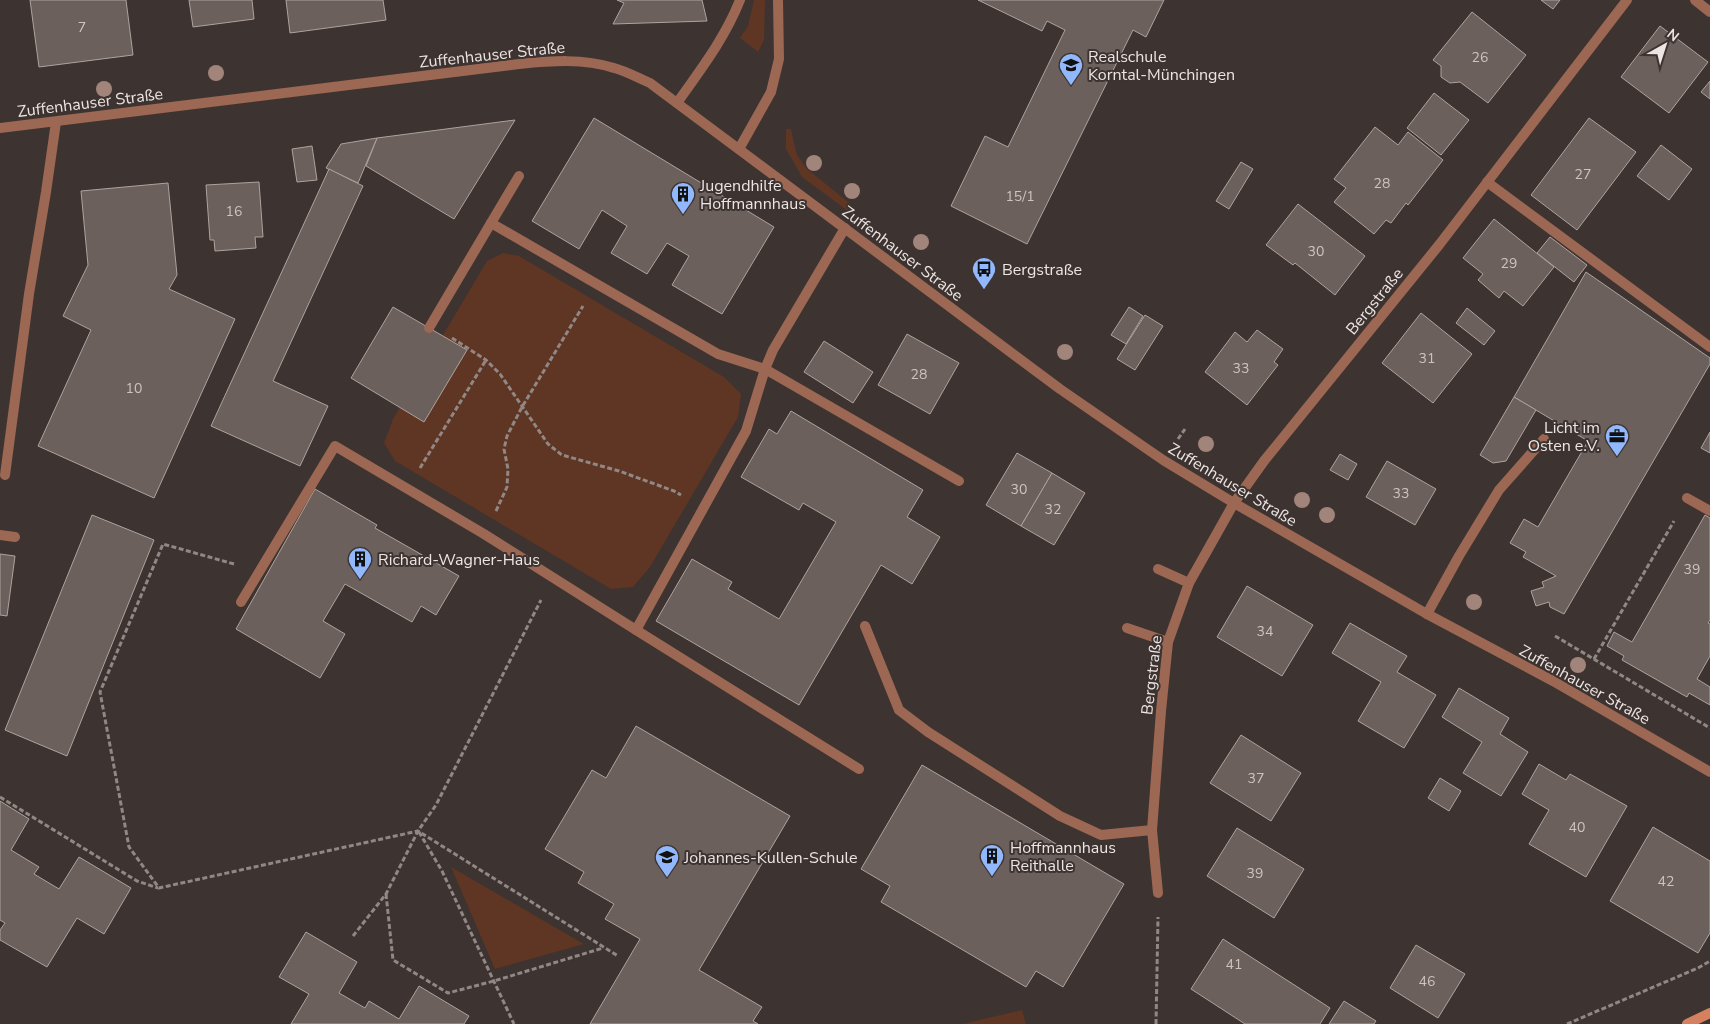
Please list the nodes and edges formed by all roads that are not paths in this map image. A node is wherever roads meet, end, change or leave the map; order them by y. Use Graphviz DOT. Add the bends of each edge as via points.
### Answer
graph roads {
  1 [pos="740,0"];
  2 [pos="778,0"];
  3 [pos="1627,0"];
  4 [pos="1696,0"];
  5 [pos="1710,12"];
  6 [pos="677,103"];
  7 [pos="56,122"];
  8 [pos="0,128"];
  9 [pos="739,149"];
  10 [pos="519,176"];
  11 [pos="1487,182"];
  12 [pos="492,223"];
  13 [pos="845,228"];
  14 [pos="430,325"];
  15 [pos="1710,347"];
  16 [pos="765,369"];
  17 [pos="1544,439"];
  18 [pos="5,475"];
  19 [pos="959,481"];
  20 [pos="1687,498"];
  21 [pos="1234,503"];
  22 [pos="1710,511"];
  23 [pos="0,535"];
  24 [pos="15,537"];
  25 [pos="1158,569"];
  26 [pos="1189,583"];
  27 [pos="241,602"];
  28 [pos="1427,614"];
  29 [pos="865,626"];
  30 [pos="1127,628"];
  31 [pos="636,630"];
  32 [pos="1168,642"];
  33 [pos="859,769"];
  34 [pos="1710,772"];
  35 [pos="1152,830"];
  36 [pos="1158,892"];
  37 [pos="1710,1013"];
  38 [pos="1687,1024"];
  1 -- 6 [label="street" via="721,41"];
  2 -- 9 [label="street" via="778,59 771,92"];
  3 -- 11 [label="street, Bergstraße"];
  4 -- 5 [label="street"];
  6 -- 7 [label="street, Zuffenhauser Straße" via="650,83 614,68 579,61 550,61"];
  6 -- 9 [label="street, Zuffenhauser Straße"];
  7 -- 8 [label="street, Zuffenhauser Straße"];
  7 -- 18 [label="street"];
  9 -- 13 [label="street, Zuffenhauser Straße"];
  10 -- 12 [label="street"];
  11 -- 15 [label="street"];
  11 -- 21 [label="street, Bergstraße"];
  12 -- 14 [label="street"];
  12 -- 16 [label="street" via="718,354"];
  13 -- 16 [label="street"];
  13 -- 21 [label="street, Zuffenhauser Straße" via="1060,389 1163,460"];
  16 -- 19 [label="street"];
  16 -- 31 [label="street" via="746,431"];
  17 -- 28 [label="street" via="1499,490"];
  20 -- 22 [label="street"];
  21 -- 26 [label="street, Bergstraße"];
  21 -- 28 [label="street, Zuffenhauser Straße"];
  23 -- 24 [label="street"];
  25 -- 26 [label="street"];
  26 -- 32 [label="street, Bergstraße"];
  27 -- 31 [label="street" via="335,446 484,534"];
  28 -- 34 [label="street, Zuffenhauser Straße" via="1553,681"];
  29 -- 35 [label="street" via="899,710 928,732 1060,816 1101,834"];
  30 -- 32 [label="street"];
  31 -- 33 [label="street"];
  32 -- 35 [label="street, Bergstraße"];
  35 -- 36 [label="street, Bergstraße"];
  37 -- 38 [label="main road"];
}
